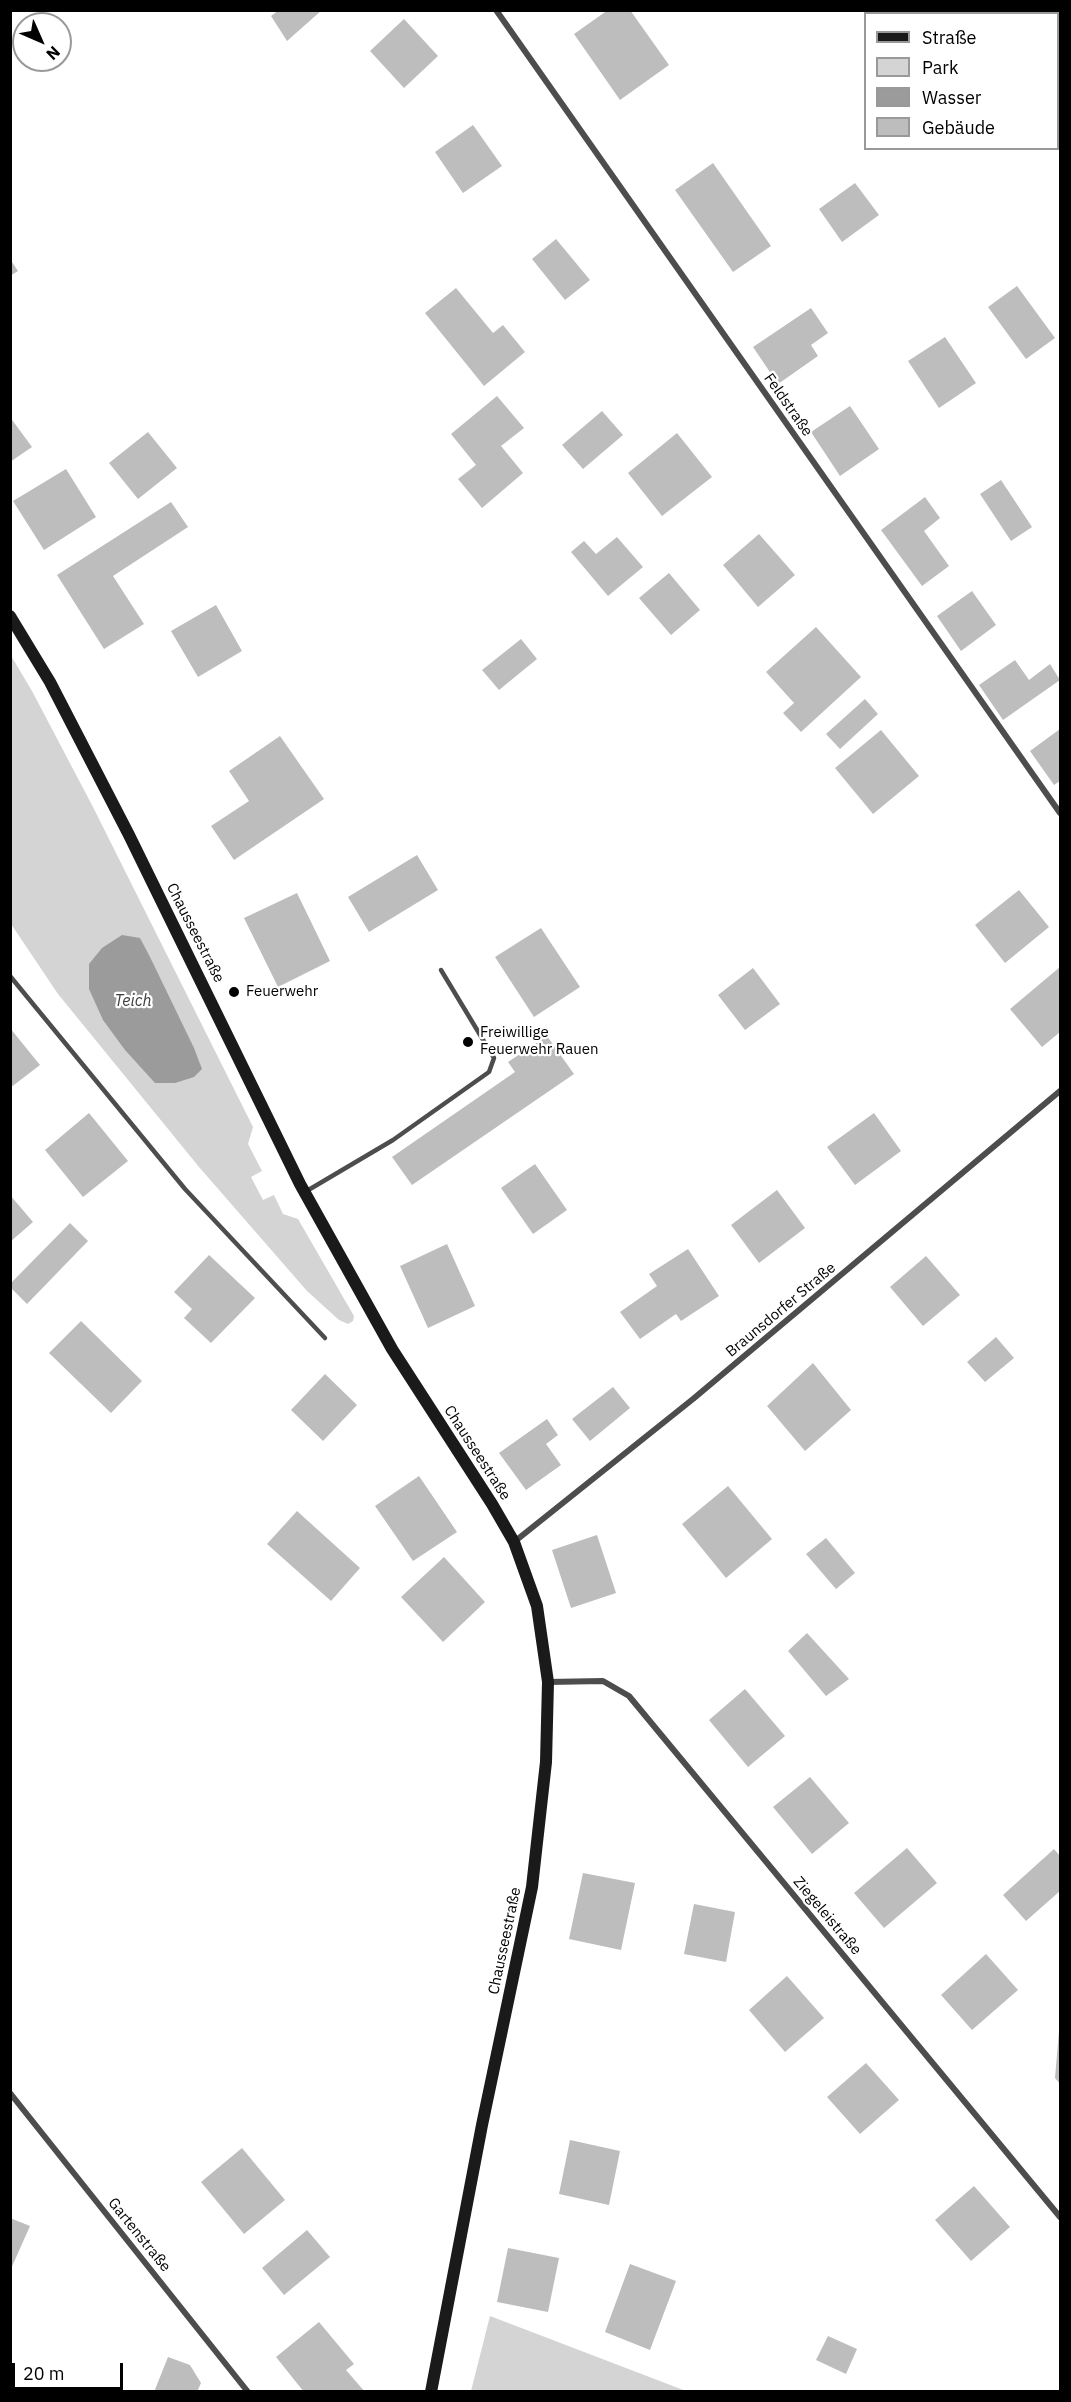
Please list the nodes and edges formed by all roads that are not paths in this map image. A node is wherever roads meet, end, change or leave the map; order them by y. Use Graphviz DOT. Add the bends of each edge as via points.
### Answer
graph roads {
  1 [pos="496,10"];
  2 [pos="10,616"];
  3 [pos="1060,813"];
  4 [pos="441,970"];
  5 [pos="10,976"];
  6 [pos="1060,1091"];
  7 [pos="305,1192"];
  8 [pos="325,1338"];
  9 [pos="514,1542"];
  10 [pos="548,1682"];
  11 [pos="10,2093"];
  12 [pos="1060,2217"];
  13 [pos="248,2391"];
  14 [pos="431,2391"];
  1 -- 3 [label="street, Feldstraße"];
  2 -- 7 [label="main road, Chausseestraße" via="50,682 129,835"];
  4 -- 7 [label="lane" via="494,1058 489,1072 393,1140"];
  5 -- 8 [label="lane" via="185,1189"];
  6 -- 9 [label="street, Braunsdorfer Straße" via="693,1400"];
  7 -- 9 [label="main road, Chausseestraße" via="392,1349"];
  9 -- 10 [label="main road, Chausseestraße" via="537,1606"];
  10 -- 12 [label="street, Ziegeleistraße" via="603,1681 629,1696"];
  10 -- 14 [label="main road, Chausseestraße" via="546,1762 532,1887"];
  11 -- 13 [label="street, Gartenstraße"];
}
